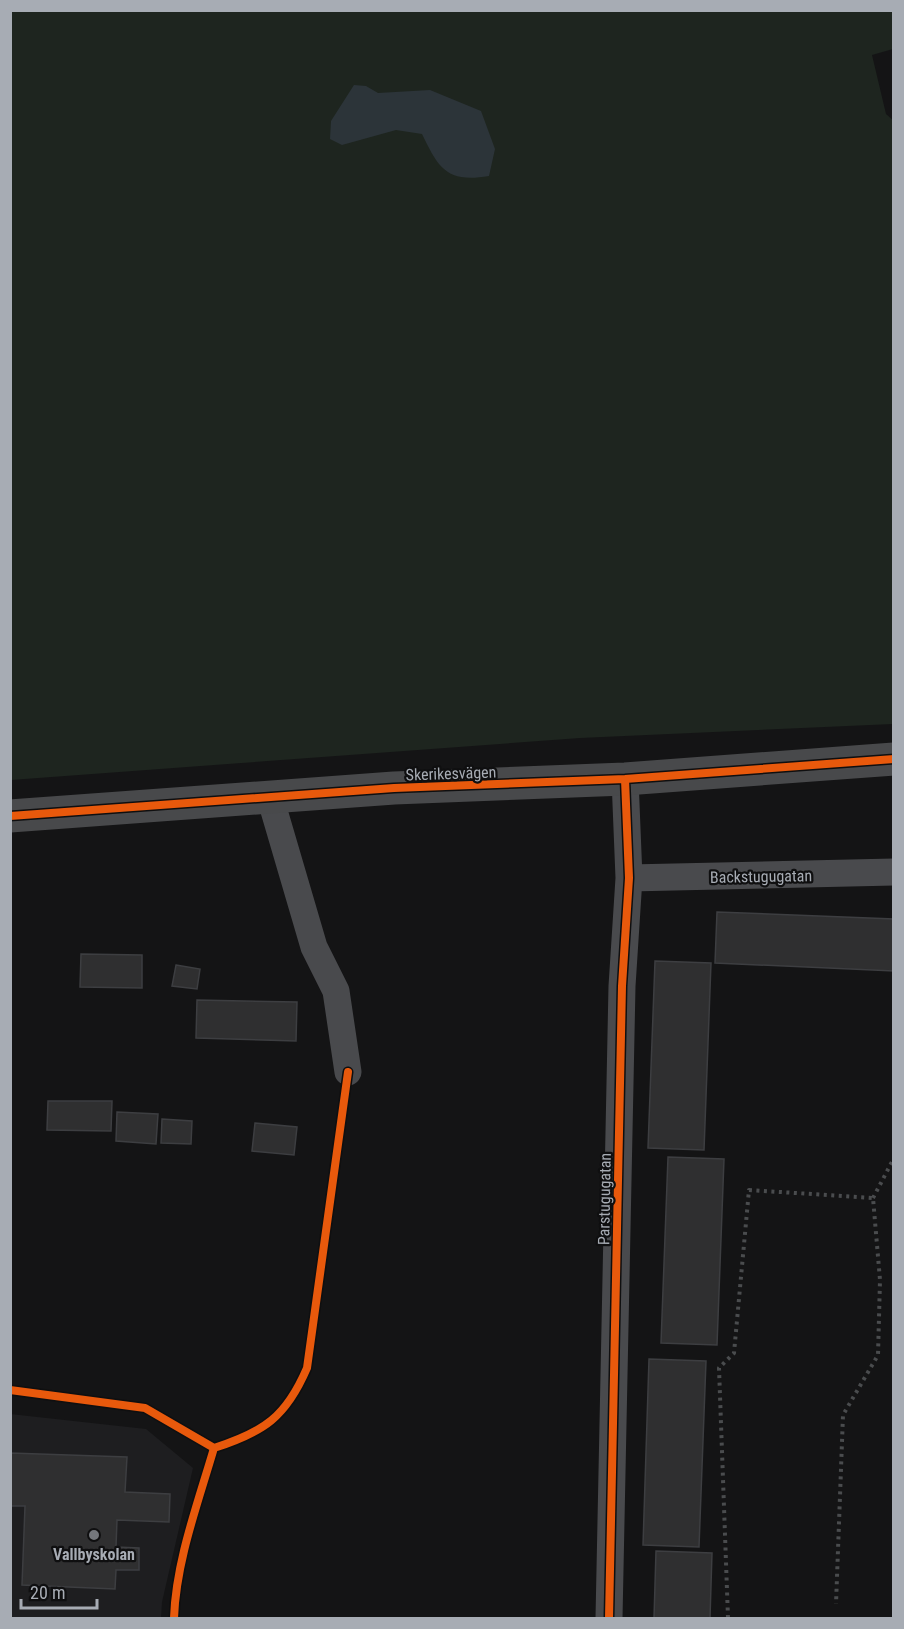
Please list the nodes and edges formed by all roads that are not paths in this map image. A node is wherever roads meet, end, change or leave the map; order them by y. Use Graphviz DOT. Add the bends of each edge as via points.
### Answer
graph roads {
  1 [pos="894,759"];
  2 [pos="625,779"];
  3 [pos="270,797"];
  4 [pos="10,816"];
  5 [pos="894,872"];
  6 [pos="629,878"];
  7 [pos="348,1072"];
  8 [pos="609,1618"];
  1 -- 2 [label="street, Skerikesvägen"];
  2 -- 3 [label="street, Skerikesvägen"];
  2 -- 6 [label="street, Parstugugatan"];
  3 -- 4 [label="street, Skerikesvägen"];
  3 -- 7 [label="street" via="314,947 336,991"];
  5 -- 6 [label="street, Backstugugatan"];
  6 -- 8 [label="street, Parstugugatan" via="622,986"];
}
